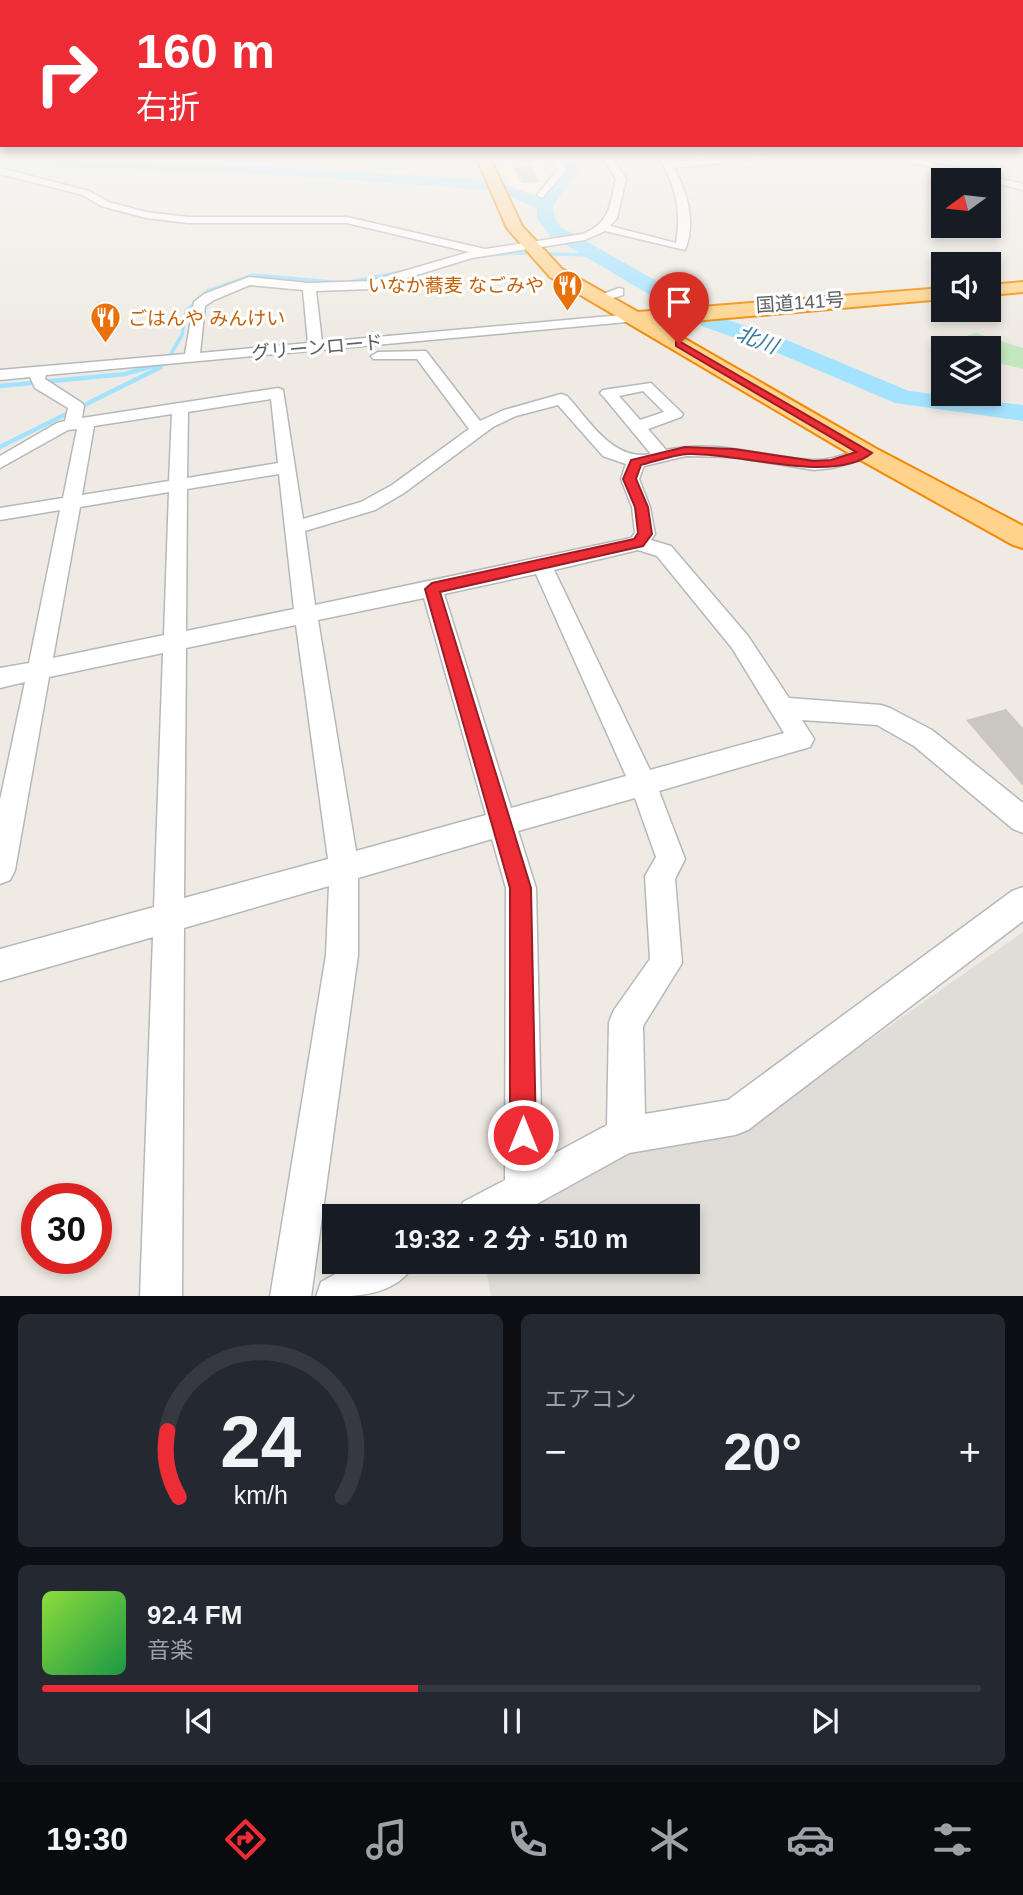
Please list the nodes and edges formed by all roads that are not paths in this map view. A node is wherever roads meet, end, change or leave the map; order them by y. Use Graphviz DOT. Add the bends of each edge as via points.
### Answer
graph roads {
  1 [pos="144,214"];
  2 [pos="509,214"];
  3 [pos="613,214"];
  4 [pos="687,214"];
  5 [pos="603,227"];
  6 [pos="529,247"];
  7 [pos="492,251"];
  8 [pos="1023,287"];
  9 [pos="309,288"];
  10 [pos="1001,289"];
  11 [pos="619,292"];
  12 [pos="931,294"];
  13 [pos="596,299"];
  14 [pos="633,318"];
  15 [pos="315,347"];
  16 [pos="254,353"];
  17 [pos="192,358"];
  18 [pos="40,371"];
  19 [pos="0,375"];
  20 [pos="180,407"];
  21 [pos="80,423"];
  22 [pos="637,427"];
  23 [pos="478,430"];
  24 [pos="866,453"];
  25 [pos="662,456"];
  26 [pos="636,462"];
  27 [pos="0,463"];
  28 [pos="287,467"];
  29 [pos="178,485"];
  30 [pos="72,502"];
  31 [pos="0,513"];
  32 [pos="295,528"];
  33 [pos="1023,538"];
  34 [pos="638,543"];
  35 [pos="542,566"];
  36 [pos="432,589"];
  37 [pos="306,615"];
  38 [pos="175,642"];
  39 [pos="39,670"];
  40 [pos="0,678"];
  41 [pos="781,708"];
  42 [pos="642,782"];
  43 [pos="1023,820"];
  44 [pos="503,822"];
  45 [pos="344,867"];
  46 [pos="0,870"];
  47 [pos="1023,902"];
  48 [pos="170,916"];
  49 [pos="0,965"];
  50 [pos="624,1136"];
  51 [pos="524,1191"];
  52 [pos="500,1204"];
  53 [pos="375,1274"];
  54 [pos="161,1296"];
  55 [pos="290,1296"];
  56 [pos="338,1296"];
  1 -- 7 [label="street" via="188,220 347,220"];
  2 -- 6 [label="highway"];
  3 -- 5 [label="street"];
  4 -- 5 [label="street" via="681,248"];
  5 -- 6 [label="street" via="585,237"];
  6 -- 7 [label="street"];
  6 -- 13 [label="highway" via="556,273"];
  7 -- 9 [label="street" via="371,285"];
  8 -- 10 [label="highway"];
  9 -- 15 [label="street"];
  9 -- 17 [label="street" via="256,281 209,298 198,305"];
  11 -- 13 [label="street"];
  12 -- 14 [label="highway, 国道141号"];
  13 -- 14 [label="highway"];
  14 -- 15 [label="street, グリーンロード"];
  14 -- 24 [label="highway"];
  15 -- 16 [label="street, グリーンロード"];
  16 -- 17 [label="street, グリーンロード"];
  16 -- 23 [label="street" via="257,360 421,354"];
  17 -- 18 [label="street, グリーンロード"];
  18 -- 19 [label="street, グリーンロード"];
  18 -- 21 [label="street" via="40,386 76,406"];
  20 -- 21 [label="street"];
  20 -- 28 [label="street" via="278,393"];
  20 -- 29 [label="street"];
  21 -- 27 [label="street" via="63,426"];
  21 -- 30 [label="street"];
  22 -- 25 [label="street"];
  23 -- 26 [label="street" via="510,413 561,398 610,452"];
  23 -- 32 [label="street" via="368,506"];
  24 -- 25 [label="street" via="814,465 734,452 685,451"];
  24 -- 33 [label="highway"];
  25 -- 26 [label="street"];
  26 -- 34 [label="street" via="629,479 642,507 645,534"];
  28 -- 29 [label="street"];
  28 -- 32 [label="street"];
  29 -- 30 [label="street"];
  29 -- 38 [label="street"];
  30 -- 31 [label="street"];
  30 -- 39 [label="street"];
  32 -- 37 [label="street"];
  34 -- 35 [label="street"];
  34 -- 41 [label="street" via="664,551 740,642"];
  35 -- 36 [label="street"];
  35 -- 42 [label="street"];
  36 -- 37 [label="street"];
  36 -- 44 [label="street"];
  37 -- 38 [label="street"];
  37 -- 45 [label="street"];
  38 -- 39 [label="street"];
  38 -- 48 [label="street"];
  39 -- 40 [label="street"];
  39 -- 46 [label="street"];
  41 -- 42 [label="street" via="801,739"];
  41 -- 43 [label="street" via="881,715 923,738"];
  42 -- 44 [label="street"];
  42 -- 50 [label="street" via="671,859 660,876 666,963 626,1022"];
  44 -- 45 [label="street"];
  44 -- 51 [label="street" via="521,888"];
  45 -- 48 [label="street"];
  45 -- 55 [label="street" via="342,956"];
  47 -- 50 [label="street" via="735,1117"];
  48 -- 49 [label="street"];
  48 -- 54 [label="street"];
  50 -- 51 [label="street"];
  51 -- 52 [label="street"];
  53 -- 56 [label="street"];
}
